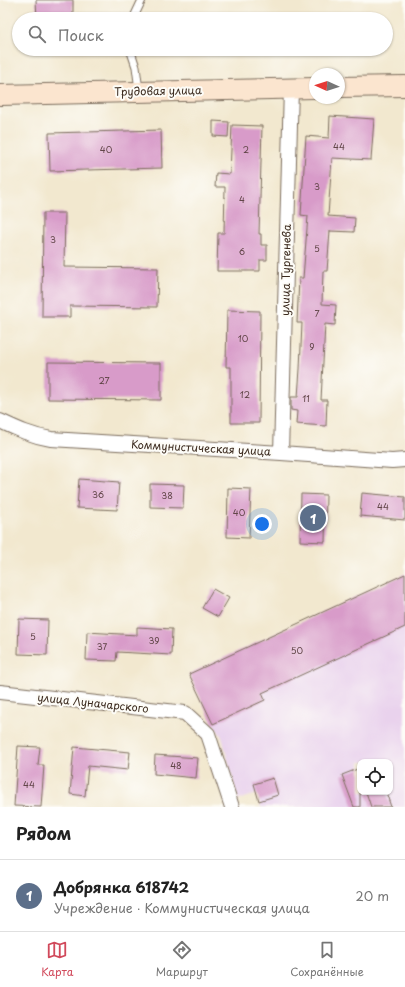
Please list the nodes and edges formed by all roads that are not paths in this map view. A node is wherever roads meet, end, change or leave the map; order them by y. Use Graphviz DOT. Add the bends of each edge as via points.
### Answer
graph roads {
  1 [pos="142,0"];
  2 [pos="136,12"];
  3 [pos="132,56"];
  4 [pos="405,86"];
  5 [pos="345,87"];
  6 [pos="291,88"];
  7 [pos="309,88"];
  8 [pos="140,92"];
  9 [pos="0,95"];
  10 [pos="0,420"];
  11 [pos="281,453"];
  12 [pos="405,460"];
  13 [pos="0,692"];
  14 [pos="232,807"];
  1 -- 2 [label="lane"];
  3 -- 8 [label="lane"];
  4 -- 5 [label="street"];
  6 -- 7 [label="street, Трудовая улица"];
  6 -- 8 [label="street, Трудовая улица"];
  6 -- 11 [label="street, улица Тургенева"];
  8 -- 9 [label="street, Трудовая улица"];
  10 -- 11 [label="street, Коммунистическая улица" via="20,431 51,439"];
  11 -- 12 [label="street, Коммунистическая улица"];
  13 -- 14 [label="street, улица Луначарского" via="185,713 208,734"];
}
